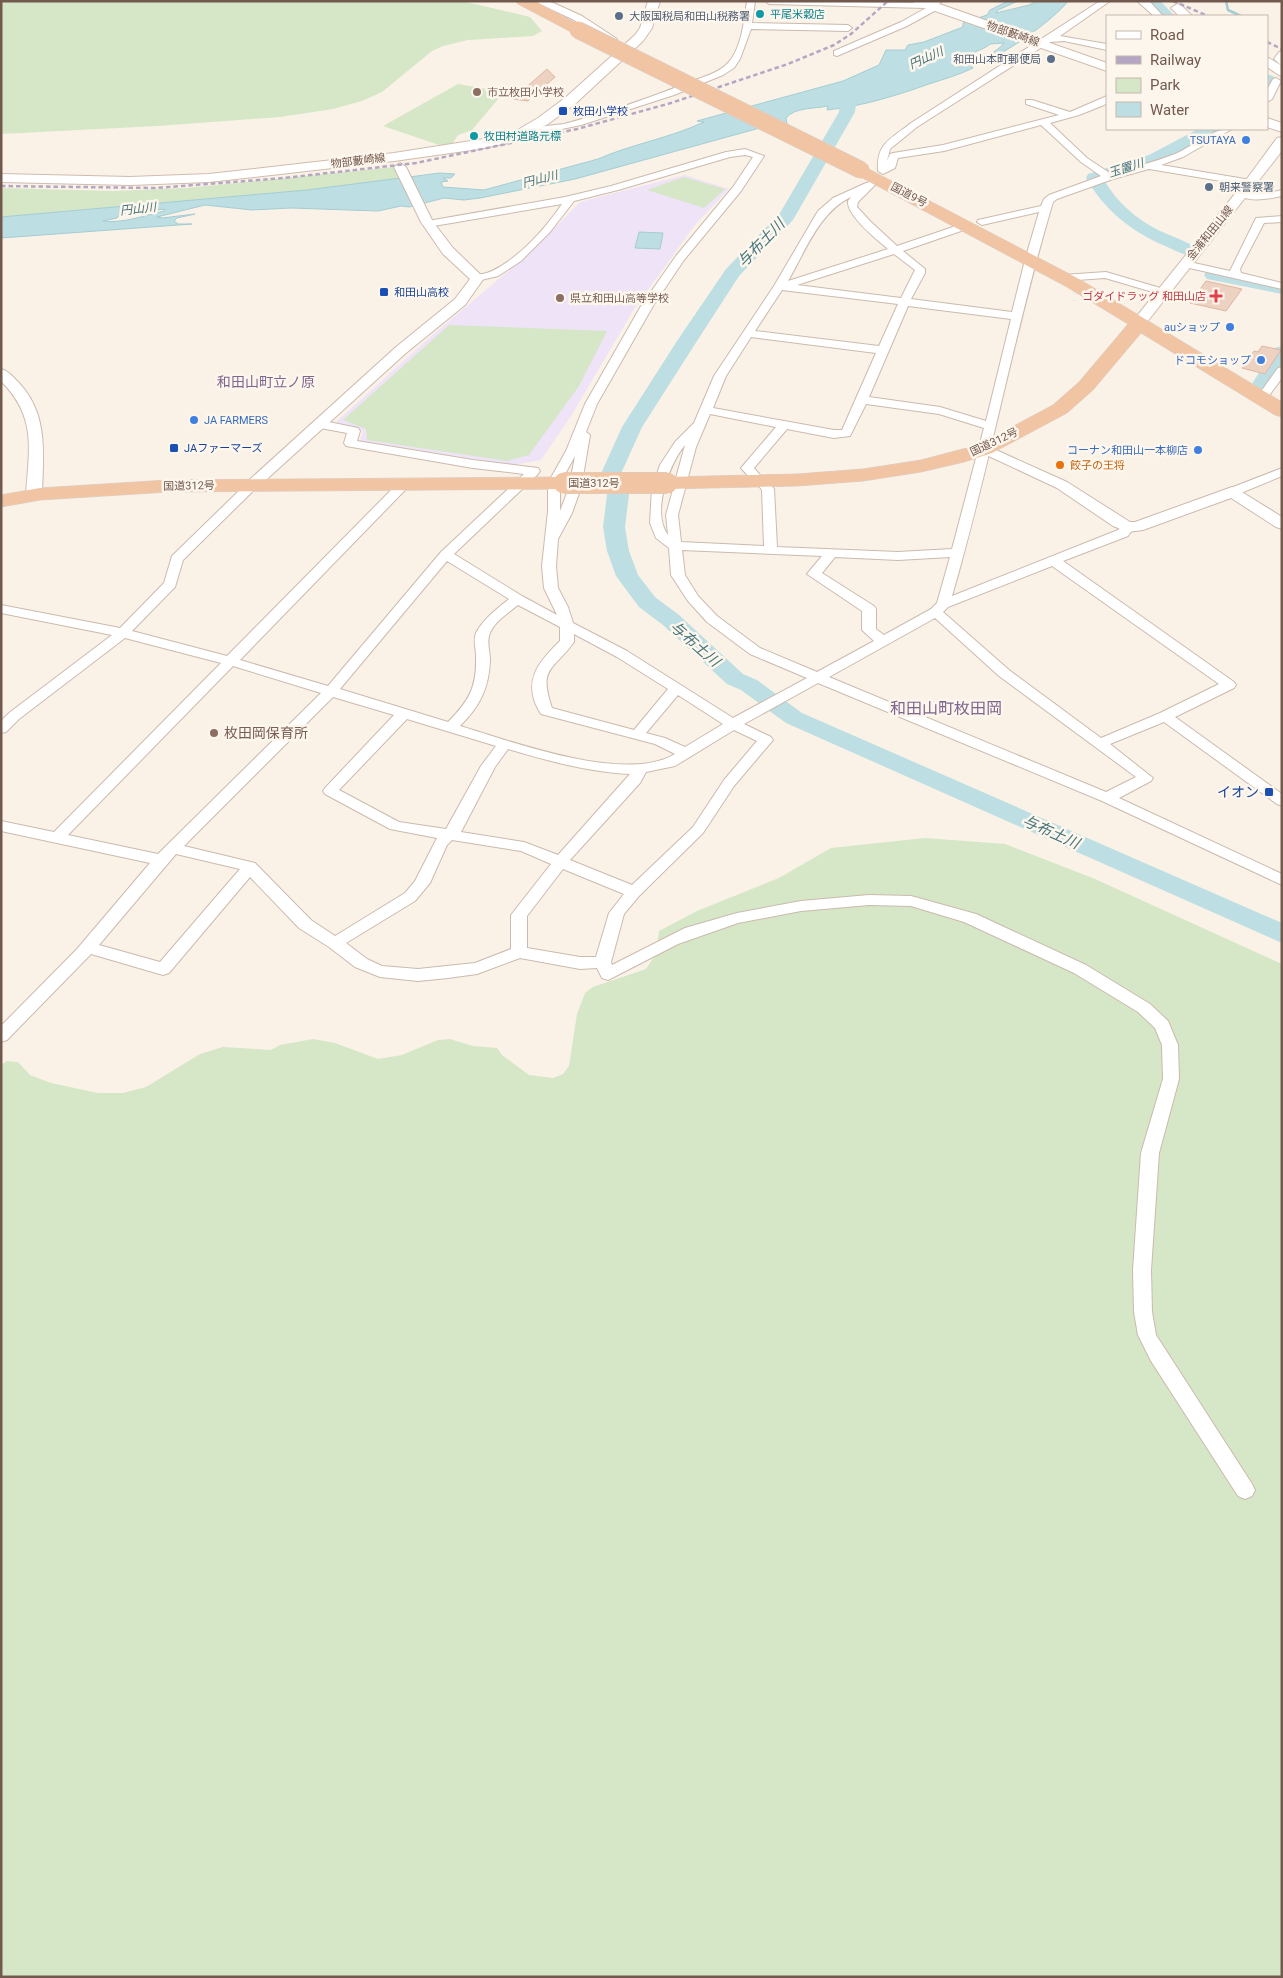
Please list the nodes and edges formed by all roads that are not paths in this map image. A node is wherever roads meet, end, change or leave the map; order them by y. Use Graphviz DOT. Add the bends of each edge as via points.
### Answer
graph roads {
  1 [pos="523,1"];
  2 [pos="539,1"];
  3 [pos="654,1"];
  4 [pos="751,1"];
  5 [pos="769,1"];
  6 [pos="919,1"];
  7 [pos="1106,1"];
  8 [pos="1141,1"];
  9 [pos="813,2"];
  10 [pos="936,6"];
  11 [pos="1158,15"];
  12 [pos="748,26"];
  13 [pos="848,28"];
  14 [pos="1042,42"];
  15 [pos="1106,47"];
  16 [pos="628,48"];
  17 [pos="837,53"];
  18 [pos="1282,54"];
  19 [pos="1268,63"];
  20 [pos="1282,63"];
  21 [pos="1106,67"];
  22 [pos="1277,79"];
  23 [pos="698,81"];
  24 [pos="1268,97"];
  25 [pos="1106,99"];
  26 [pos="1029,102"];
  27 [pos="1069,114"];
  28 [pos="1042,121"];
  29 [pos="1268,122"];
  30 [pos="1282,128"];
  31 [pos="528,130"];
  32 [pos="1225,130"];
  33 [pos="1282,142"];
  34 [pos="397,162"];
  35 [pos="1150,166"];
  36 [pos="1108,177"];
  37 [pos="1,178"];
  38 [pos="1246,189"];
  39 [pos="1282,193"];
  40 [pos="1266,198"];
  41 [pos="570,199"];
  42 [pos="1044,208"];
  43 [pos="1282,219"];
  44 [pos="1260,220"];
  45 [pos="982,222"];
  46 [pos="427,223"];
  47 [pos="957,229"];
  48 [pos="894,250"];
  49 [pos="1030,260"];
  50 [pos="1185,264"];
  51 [pos="1236,276"];
  52 [pos="477,278"];
  53 [pos="1064,278"];
  54 [pos="779,286"];
  55 [pos="1282,286"];
  56 [pos="1163,292"];
  57 [pos="903,301"];
  58 [pos="1017,316"];
  59 [pos="1138,324"];
  60 [pos="748,333"];
  61 [pos="883,350"];
  62 [pos="1282,370"];
  63 [pos="1,373"];
  64 [pos="1261,398"];
  65 [pos="863,400"];
  66 [pos="706,410"];
  67 [pos="1282,411"];
  68 [pos="584,422"];
  69 [pos="319,424"];
  70 [pos="700,424"];
  71 [pos="784,424"];
  72 [pos="990,426"];
  73 [pos="985,449"];
  74 [pos="1282,472"];
  75 [pos="754,475"];
  76 [pos="559,483"];
  77 [pos="674,483"];
  78 [pos="252,484"];
  79 [pos="520,484"];
  80 [pos="403,485"];
  81 [pos="765,486"];
  82 [pos="1232,492"];
  83 [pos="34,496"];
  84 [pos="1,501"];
  85 [pos="1282,524"];
  86 [pos="1128,527"];
  87 [pos="552,539"];
  88 [pos="674,546"];
  89 [pos="771,550"];
  90 [pos="832,553"];
  91 [pos="958,553"];
  92 [pos="446,555"];
  93 [pos="1054,561"];
  94 [pos="517,599"];
  95 [pos="1,608"];
  96 [pos="940,608"];
  97 [pos="567,625"];
  98 [pos="123,633"];
  99 [pos="883,641"];
  100 [pos="230,661"];
  101 [pos="816,678"];
  102 [pos="676,688"];
  103 [pos="331,692"];
  104 [pos="404,713"];
  105 [pos="1165,716"];
  106 [pos="733,724"];
  107 [pos="450,728"];
  108 [pos="1,729"];
  109 [pos="637,735"];
  110 [pos="505,744"];
  111 [pos="1098,744"];
  112 [pos="688,754"];
  113 [pos="640,768"];
  114 [pos="1107,798"];
  115 [pos="1282,801"];
  116 [pos="1,826"];
  117 [pos="448,836"];
  118 [pos="57,838"];
  119 [pos="174,848"];
  120 [pos="161,860"];
  121 [pos="560,862"];
  122 [pos="250,866"];
  123 [pos="1282,880"];
  124 [pos="634,892"];
  125 [pos="335,943"];
  126 [pos="88,946"];
  127 [pos="519,952"];
  128 [pos="603,962"];
  129 [pos="1,1036"];
  130 [pos="1245,1490"];
  1 -- 49 [label="highway, 国道9号, bridge" via="861,170"];
  2 -- 16 [label="street" via="578,18"];
  3 -- 16 [label="main road, 物部藪崎線" via="646,28"];
  4 -- 12 [label="street"];
  5 -- 9 [label="street"];
  6 -- 10 [label="main road, 物部藪崎線"];
  7 -- 14 [label="street"];
  8 -- 11 [label="street"];
  9 -- 10 [label="street"];
  10 -- 14 [label="main road, 物部藪崎線"];
  10 -- 17 [label="street" via="904,24"];
  12 -- 13 [label="street"];
  12 -- 23 [label="street" via="739,55 729,68"];
  14 -- 15 [label="street" via="1064,38"];
  14 -- 21 [label="main road, 物部藪崎線"];
  14 -- 28 [label="street" via="914,125 886,148 882,158 883,171 891,166 896,155 944,148"];
  16 -- 23 [label="street"];
  16 -- 31 [label="main road, 物部藪崎線" via="570,101"];
  18 -- 20 [label="street" via="1279,59"];
  19 -- 22 [label="main road"];
  22 -- 24 [label="street"];
  23 -- 31 [label="street" via="608,115 541,132"];
  25 -- 27 [label="street"];
  26 -- 27 [label="street"];
  27 -- 28 [label="street"];
  28 -- 36 [label="street" via="1084,160"];
  29 -- 30 [label="main road"];
  31 -- 34 [label="main road, 物部藪崎線" via="513,138"];
  32 -- 35 [label="street" via="1180,155"];
  33 -- 38 [label="main road, 金浦和田山線"];
  34 -- 37 [label="main road, 物部藪崎線" via="209,178 130,181"];
  34 -- 46 [label="street"];
  35 -- 36 [label="street"];
  35 -- 38 [label="street"];
  36 -- 42 [label="street" via="1053,197"];
  38 -- 40 [label="street"];
  38 -- 50 [label="main road, 金浦和田山線"];
  39 -- 40 [label="street"];
  40 -- 44 [label="street"];
  41 -- 46 [label="street"];
  41 -- 52 [label="street" via="536,241 494,274"];
  41 -- 68 [label="street" via="728,154 745,152 759,156 647,306"];
  42 -- 45 [label="street"];
  42 -- 49 [label="street"];
  43 -- 44 [label="street"];
  44 -- 51 [label="street" via="1235,269"];
  46 -- 52 [label="street" via="448,250"];
  47 -- 48 [label="street"];
  48 -- 54 [label="street" via="840,270"];
  48 -- 54 [label="street" via="865,224 852,207 853,201 870,185 828,206"];
  48 -- 57 [label="street" via="920,269"];
  49 -- 53 [label="highway, 国道9号"];
  49 -- 58 [label="street"];
  50 -- 51 [label="street"];
  50 -- 56 [label="main road, 金浦和田山線"];
  51 -- 55 [label="street"];
  52 -- 69 [label="street" via="460,302"];
  53 -- 56 [label="street" via="1106,275"];
  53 -- 59 [label="highway, 国道9号"];
  54 -- 57 [label="street"];
  54 -- 60 [label="street"];
  56 -- 59 [label="main road, 金浦和田山線"];
  57 -- 58 [label="street"];
  57 -- 61 [label="street"];
  58 -- 72 [label="street"];
  59 -- 64 [label="highway, 国道9号"];
  59 -- 73 [label="highway, 国道312号" via="1086,386 1060,409"];
  60 -- 61 [label="street"];
  60 -- 66 [label="street" via="720,376"];
  61 -- 65 [label="street"];
  62 -- 64 [label="street"];
  63 -- 83 [label="street" via="26,402 33,420 36,450"];
  64 -- 67 [label="highway, 国道9号"];
  65 -- 71 [label="street" via="846,433 834,434"];
  65 -- 72 [label="street" via="940,411"];
  66 -- 70 [label="street"];
  66 -- 71 [label="street"];
  68 -- 76 [label="street"];
  68 -- 87 [label="street" via="582,460 564,520"];
  69 -- 78 [label="street"];
  69 -- 79 [label="street" via="354,431 350,442 473,464 534,471"];
  70 -- 77 [label="street"];
  70 -- 88 [label="street" via="682,439 672,453 660,476 655,496 656,520 661,536"];
  71 -- 75 [label="street" via="747,468"];
  72 -- 73 [label="street"];
  73 -- 77 [label="highway, 国道312号" via="921,466 862,475"];
  73 -- 86 [label="street" via="1062,484"];
  73 -- 91 [label="street"];
  74 -- 82 [label="street"];
  76 -- 77 [label="highway, 国道312号, bridge"];
  76 -- 79 [label="highway, 国道312号"];
  76 -- 87 [label="street"];
  77 -- 88 [label="street"];
  78 -- 80 [label="highway, 国道312号"];
  78 -- 83 [label="highway, 国道312号" via="168,486"];
  78 -- 98 [label="street" via="177,558 170,584"];
  79 -- 80 [label="highway, 国道312号"];
  79 -- 92 [label="street"];
  80 -- 100 [label="street"];
  81 -- 89 [label="street" via="768,489"];
  82 -- 85 [label="street"];
  82 -- 86 [label="street" via="1146,524"];
  83 -- 84 [label="highway, 国道312号"];
  86 -- 93 [label="street" via="1123,533"];
  87 -- 97 [label="street" via="551,588"];
  88 -- 89 [label="street"];
  88 -- 101 [label="street" via="678,575 712,619 755,651"];
  89 -- 90 [label="street"];
  90 -- 91 [label="street" via="898,556"];
  90 -- 99 [label="street" via="814,574 869,609 869,630"];
  91 -- 96 [label="street"];
  92 -- 94 [label="street"];
  92 -- 103 [label="street"];
  93 -- 96 [label="street"];
  93 -- 105 [label="street" via="1229,685"];
  94 -- 97 [label="street"];
  94 -- 107 [label="street" via="491,621 481,637 482,686 478,698"];
  95 -- 98 [label="street"];
  96 -- 99 [label="street"];
  96 -- 111 [label="street" via="1004,673"];
  97 -- 102 [label="street"];
  97 -- 109 [label="street" via="567,642 542,665 538,686 546,711"];
  98 -- 100 [label="street"];
  98 -- 108 [label="street"];
  99 -- 101 [label="street"];
  100 -- 103 [label="street"];
  100 -- 118 [label="street"];
  101 -- 106 [label="street"];
  101 -- 114 [label="street"];
  102 -- 106 [label="street"];
  102 -- 109 [label="street"];
  103 -- 104 [label="street"];
  103 -- 119 [label="street"];
  104 -- 107 [label="street"];
  104 -- 117 [label="street" via="330,791 395,826"];
  105 -- 111 [label="street"];
  105 -- 115 [label="street"];
  106 -- 112 [label="street"];
  106 -- 124 [label="street" via="766,740 729,783 698,830"];
  107 -- 110 [label="street"];
  109 -- 112 [label="street"];
  110 -- 113 [label="street" via="594,767"];
  110 -- 117 [label="street" via="488,766 455,830"];
  111 -- 114 [label="street" via="1146,778"];
  112 -- 113 [label="street" via="670,763"];
  113 -- 121 [label="street" via="636,780"];
  114 -- 123 [label="street"];
  116 -- 118 [label="street"];
  117 -- 121 [label="street" via="524,847"];
  117 -- 125 [label="street" via="440,842 422,883 410,897"];
  118 -- 120 [label="street"];
  119 -- 120 [label="street"];
  119 -- 122 [label="street"];
  120 -- 126 [label="street"];
  121 -- 124 [label="street"];
  121 -- 127 [label="street" via="519,915"];
  122 -- 125 [label="street" via="305,924"];
  122 -- 126 [label="street" via="163,969"];
  124 -- 128 [label="street" via="617,913"];
  125 -- 127 [label="street" via="361,963 380,971 418,975 477,968"];
  126 -- 129 [label="street"];
  127 -- 128 [label="street" via="580,963"];
  128 -- 130 [label="street" via="608,974 672,940 737,918 801,906 869,900 911,901 970,918 1080,969 1144,1008 1162,1025 1170,1045 1172,1079 1150,1154 1142,1270 1147,1336"];
}
